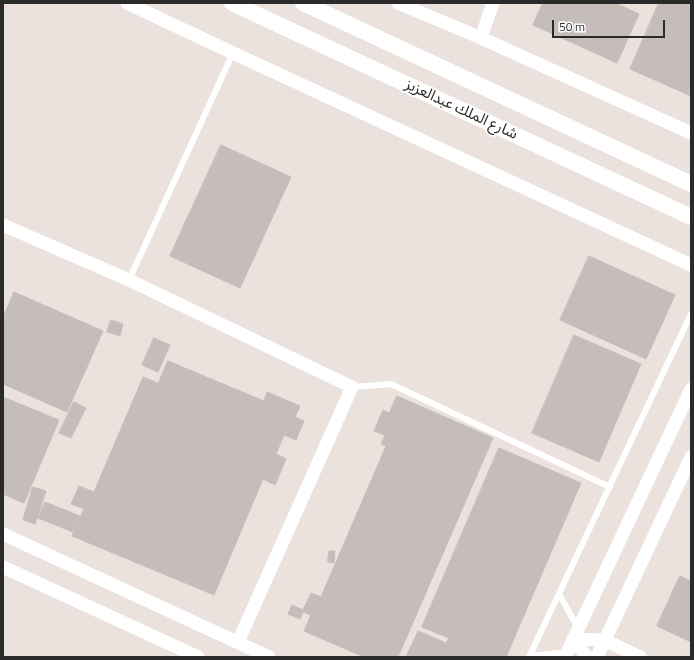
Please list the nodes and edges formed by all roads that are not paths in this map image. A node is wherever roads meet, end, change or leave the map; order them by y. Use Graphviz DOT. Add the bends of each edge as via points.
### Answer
graph roads {
  1 [pos="127,3"];
  2 [pos="232,3"];
  3 [pos="303,3"];
  4 [pos="398,3"];
  5 [pos="493,3"];
  6 [pos="481,38"];
  7 [pos="233,53"];
  8 [pos="691,133"];
  9 [pos="691,184"];
  10 [pos="691,217"];
  11 [pos="3,225"];
  12 [pos="691,265"];
  13 [pos="129,280"];
  14 [pos="691,314"];
  15 [pos="352,387"];
  16 [pos="691,389"];
  17 [pos="691,457"];
  18 [pos="610,487"];
  19 [pos="3,534"];
  20 [pos="3,566"];
  21 [pos="559,594"];
  22 [pos="576,634"];
  23 [pos="604,640"];
  24 [pos="238,642"];
  25 [pos="566,655"];
  26 [pos="530,656"];
  27 [pos="198,657"];
  28 [pos="269,657"];
  29 [pos="586,657"];
  30 [pos="597,657"];
  31 [pos="640,657"];
  1 -- 7 [label="street"];
  2 -- 10 [label="street, شارع الملك عبدالعزيز"];
  3 -- 9 [label="street, شارع الملك عبدالعزيز"];
  4 -- 6 [label="street"];
  5 -- 6 [label="street"];
  6 -- 8 [label="street"];
  7 -- 12 [label="street"];
  7 -- 13 [label="lane"];
  11 -- 13 [label="street"];
  13 -- 15 [label="street"];
  14 -- 18 [label="lane"];
  15 -- 18 [label="lane" via="391,384"];
  15 -- 24 [label="street"];
  16 -- 22 [label="street"];
  17 -- 23 [label="street"];
  18 -- 21 [label="lane"];
  19 -- 24 [label="street"];
  20 -- 27 [label="street"];
  21 -- 22 [label="lane"];
  21 -- 26 [label="lane"];
  22 -- 23 [label="street"];
  22 -- 25 [label="street"];
  22 -- 29 [label="street"];
  23 -- 30 [label="street"];
  23 -- 31 [label="street"];
  24 -- 28 [label="street"];
  25 -- 26 [label="lane"];
}
